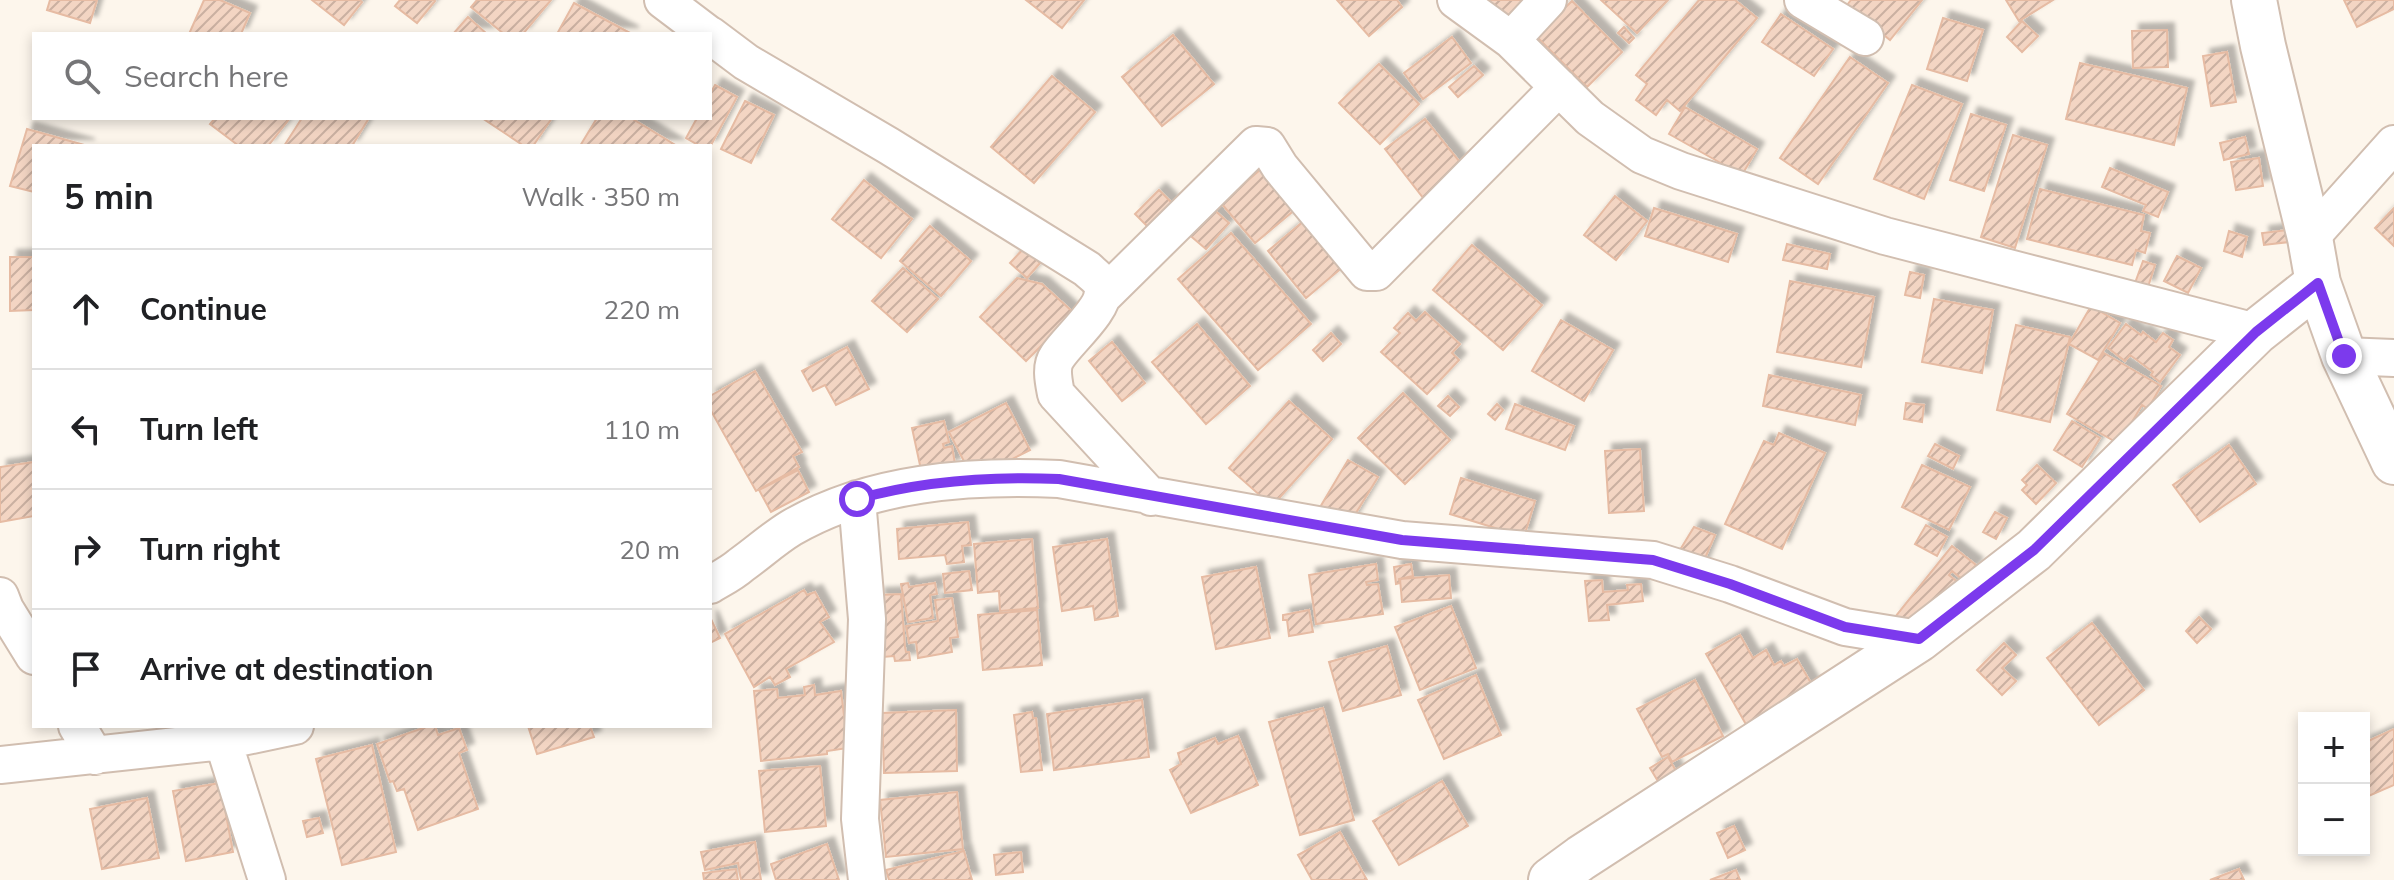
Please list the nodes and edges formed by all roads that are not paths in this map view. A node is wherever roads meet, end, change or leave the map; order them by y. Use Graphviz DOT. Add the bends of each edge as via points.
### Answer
graph roads {
  1 [pos="663,0"];
  2 [pos="1456,0"];
  3 [pos="1548,0"];
  4 [pos="1803,0"];
  5 [pos="2254,0"];
  6 [pos="705,32"];
  7 [pos="712,37"];
  8 [pos="1865,37"];
  9 [pos="1511,40"];
  10 [pos="1559,87"];
  11 [pos="2394,144"];
  12 [pos="2310,238"];
  13 [pos="2318,283"];
  14 [pos="1102,297"];
  15 [pos="2256,332"];
  16 [pos="2344,356"];
  17 [pos="2394,358"];
  18 [pos="2394,462"];
  19 [pos="1151,497"];
  20 [pos="857,499"];
  21 [pos="712,584"];
  22 [pos="0,596"];
  23 [pos="1919,639"];
  24 [pos="32,653"];
  25 [pos="285,728"];
  26 [pos="86,741"];
  27 [pos="223,741"];
  28 [pos="0,765"];
  29 [pos="1573,873"];
  30 [pos="267,880"];
  31 [pos="867,880"];
  1 -- 6 [label="street"];
  2 -- 9 [label="street"];
  3 -- 9 [label="street"];
  4 -- 8 [label="street"];
  5 -- 12 [label="street"];
  7 -- 14 [label="street" via="1087,269 1100,282"];
  9 -- 10 [label="street"];
  10 -- 14 [label="street" via="1376,272 1367,272 1267,146 1256,145"];
  10 -- 15 [label="street" via="1590,118 1642,155 1681,171 1885,236"];
  11 -- 12 [label="street"];
  12 -- 13 [label="street"];
  13 -- 15 [label="street"];
  13 -- 16 [label="street"];
  14 -- 19 [label="street" via="1055,359 1056,394"];
  15 -- 23 [label="street" via="2034,550"];
  16 -- 17 [label="street"];
  16 -- 18 [label="street"];
  19 -- 20 [label="street" via="1059,479 1011,477 895,488"];
  19 -- 23 [label="street" via="1402,540 1653,560 1845,627"];
  20 -- 21 [label="street" via="788,529"];
  20 -- 31 [label="street" via="867,619 860,819"];
  22 -- 24 [label="street"];
  23 -- 29 [label="street"];
  25 -- 27 [label="street"];
  26 -- 27 [label="street"];
  26 -- 28 [label="street"];
  27 -- 30 [label="street"];
}
